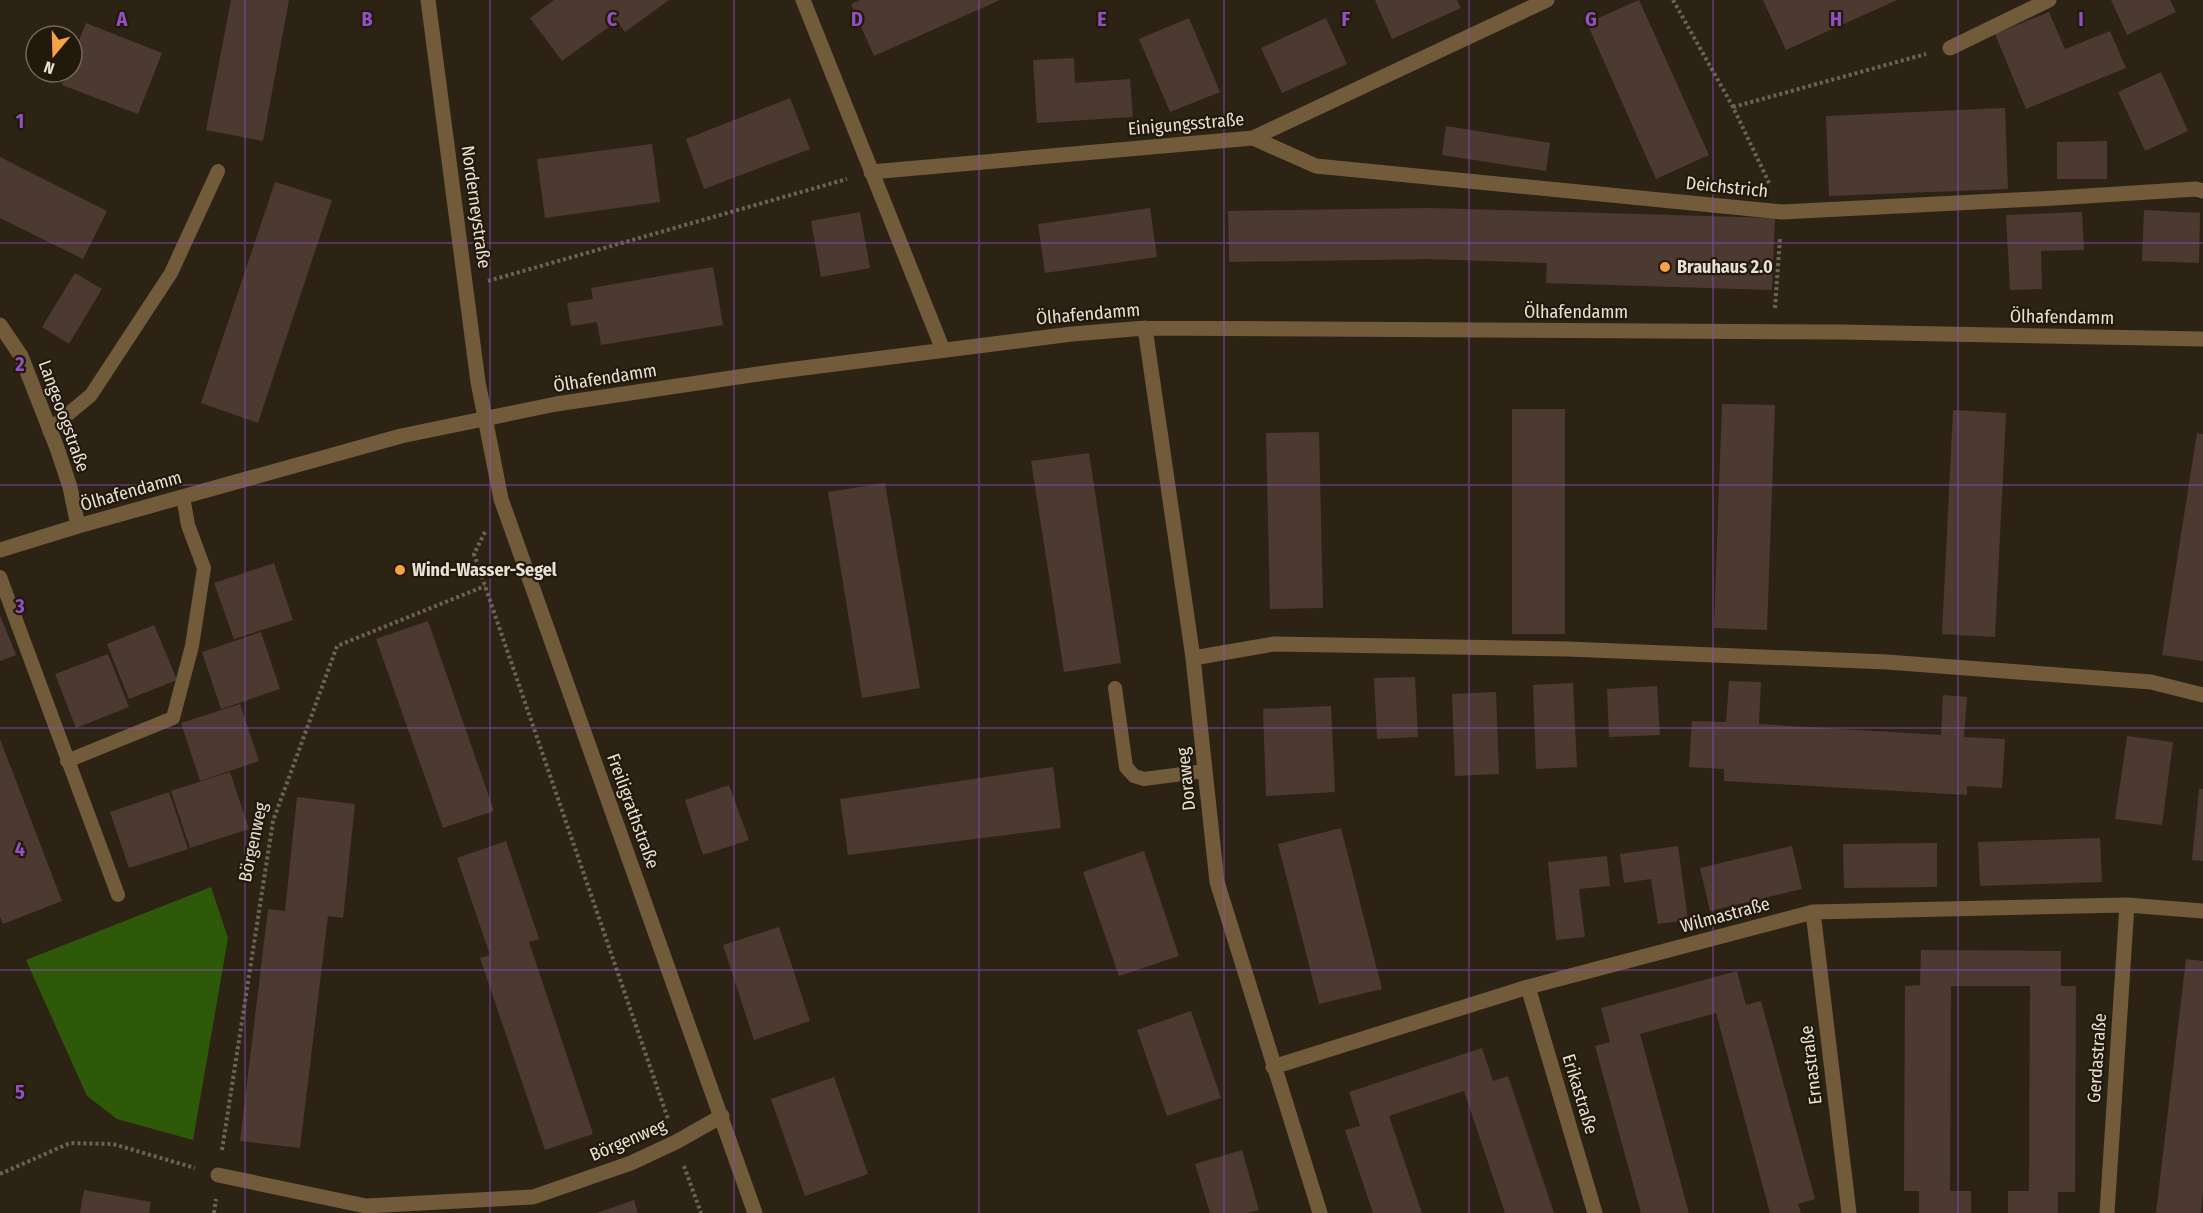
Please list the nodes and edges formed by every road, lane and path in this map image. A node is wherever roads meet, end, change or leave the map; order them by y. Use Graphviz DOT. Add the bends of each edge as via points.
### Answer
graph roads {
  1 [pos="428,0"];
  2 [pos="803,0"];
  3 [pos="1547,0"];
  4 [pos="1673,0"];
  5 [pos="2049,0"];
  6 [pos="1950,48"];
  7 [pos="1733,107"];
  8 [pos="1253,138"];
  9 [pos="218,171"];
  10 [pos="871,172"];
  11 [pos="2203,191"];
  12 [pos="1782,212"];
  13 [pos="466,285"];
  14 [pos="0,325"];
  15 [pos="1145,328"];
  16 [pos="1774,333"];
  17 [pos="2203,339"];
  18 [pos="943,350"];
  19 [pos="484,419"];
  20 [pos="49,430"];
  21 [pos="183,497"];
  22 [pos="501,499"];
  23 [pos="78,526"];
  24 [pos="0,550"];
  25 [pos="0,577"];
  26 [pos="485,586"];
  27 [pos="1193,658"];
  28 [pos="1115,688"];
  29 [pos="2203,696"];
  30 [pos="67,761"];
  31 [pos="1205,771"];
  32 [pos="118,895"];
  33 [pos="2127,905"];
  34 [pos="2203,911"];
  35 [pos="1812,912"];
  36 [pos="1528,987"];
  37 [pos="1273,1067"];
  38 [pos="722,1116"];
  39 [pos="676,1142"];
  40 [pos="0,1174"];
  41 [pos="218,1175"];
  42 [pos="366,1209"];
  43 [pos="214,1213"];
  44 [pos="701,1213"];
  45 [pos="755,1213"];
  46 [pos="1320,1213"];
  47 [pos="1595,1213"];
  48 [pos="1849,1213"];
  49 [pos="2107,1213"];
  1 -- 13 [label="street, Norderneystraße"];
  2 -- 10 [label="street"];
  3 -- 8 [label="street, Einigungsstraße"];
  4 -- 7 [label="path"];
  5 -- 6 [label="street"];
  6 -- 7 [label="path"];
  7 -- 12 [label="path"];
  8 -- 10 [label="street, Einigungsstraße"];
  8 -- 12 [label="street, Deichstrich" via="1316,166"];
  9 -- 20 [label="lane" via="171,273 147,311 91,395"];
  10 -- 13 [label="path" via="506,278"];
  10 -- 18 [label="street"];
  11 -- 12 [label="street, Deichstrich"];
  12 -- 16 [label="path"];
  13 -- 19 [label="street, Norderneystraße"];
  14 -- 20 [label="street, Langeoogstraße" via="21,356"];
  15 -- 16 [label="street, Ölhafendamm"];
  15 -- 18 [label="street, Ölhafendamm"];
  15 -- 27 [label="street, Doraweg"];
  16 -- 17 [label="street, Ölhafendamm"];
  18 -- 19 [label="street, Ölhafendamm" via="556,404"];
  19 -- 21 [label="street, Ölhafendamm" via="401,436"];
  19 -- 22 [label="street, Freiligrathstraße"];
  20 -- 23 [label="street, Langeoogstraße" via="70,487"];
  21 -- 23 [label="street, Ölhafendamm"];
  21 -- 30 [label="lane" via="188,525 204,568 192,646 173,718"];
  22 -- 26 [label="path" via="474,554"];
  22 -- 38 [label="street, Freiligrathstraße"];
  23 -- 24 [label="street, Ölhafendamm"];
  25 -- 30 [label="lane"];
  26 -- 39 [label="path"];
  26 -- 41 [label="path, Börgenweg" via="337,646 273,821"];
  27 -- 29 [label="street" via="1274,644 1568,649 1887,662 2151,682"];
  27 -- 31 [label="street, Doraweg"];
  28 -- 31 [label="lane" via="1126,766 1134,776 1144,779"];
  30 -- 32 [label="lane"];
  31 -- 37 [label="street, Doraweg" via="1217,882"];
  33 -- 34 [label="street, Wilmastraße"];
  33 -- 35 [label="street, Wilmastraße"];
  33 -- 49 [label="street, Gerdastraße"];
  35 -- 36 [label="street, Wilmastraße"];
  35 -- 48 [label="street, Ernastraße"];
  36 -- 37 [label="street, Wilmastraße"];
  36 -- 47 [label="street, Erikastraße"];
  37 -- 46 [label="street, Doraweg"];
  38 -- 39 [label="street, Börgenweg"];
  38 -- 45 [label="street, Freiligrathstraße"];
  39 -- 42 [label="street, Börgenweg" via="631,1163 533,1197"];
  39 -- 44 [label="path"];
  40 -- 41 [label="path" via="70,1143 112,1144"];
  41 -- 42 [label="street, Börgenweg"];
  41 -- 43 [label="path, Börgenweg"];
}
